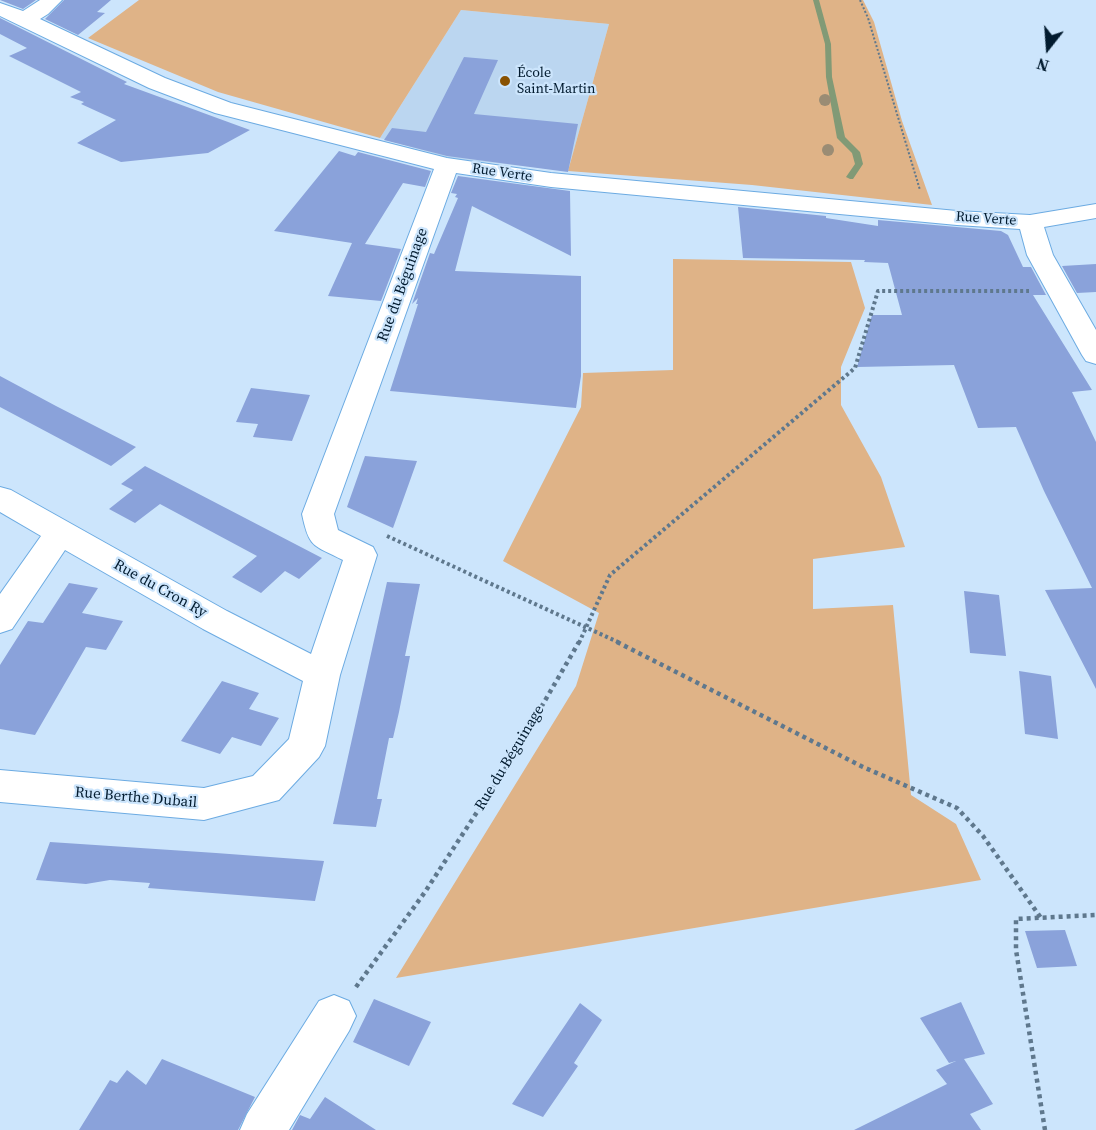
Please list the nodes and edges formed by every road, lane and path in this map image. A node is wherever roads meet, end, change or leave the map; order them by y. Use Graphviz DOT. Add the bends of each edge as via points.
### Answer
graph roads {
  1 [pos="52,0"];
  2 [pos="860,0"];
  3 [pos="0,9"];
  4 [pos="24,18"];
  5 [pos="447,165"];
  6 [pos="1096,211"];
  7 [pos="928,214"];
  8 [pos="1030,222"];
  9 [pos="1060,291"];
  10 [pos="1096,354"];
  11 [pos="0,498"];
  12 [pos="60,533"];
  13 [pos="369,543"];
  14 [pos="0,620"];
  15 [pos="588,627"];
  16 [pos="322,675"];
  17 [pos="0,786"];
  18 [pos="1096,915"];
  19 [pos="1041,918"];
  20 [pos="334,1016"];
  21 [pos="263,1130"];
  22 [pos="1045,1130"];
  1 -- 4 [label="street"];
  2 -- 7 [label="path"];
  3 -- 4 [label="street, Rue Verte"];
  4 -- 5 [label="street, Rue Verte" via="157,83 223,108"];
  5 -- 7 [label="street, Rue Verte" via="551,180"];
  5 -- 13 [label="street, Rue du Béguinage" via="318,514 323,536"];
  6 -- 8 [label="street, Rue Verte"];
  7 -- 8 [label="street, Rue Verte"];
  8 -- 9 [label="street" via="1040,255"];
  9 -- 10 [label="street"];
  9 -- 15 [label="path, Rue du Béguinage" via="878,291 855,368 610,575"];
  11 -- 12 [label="street, Rue du Cron Ry"];
  12 -- 14 [label="street"];
  12 -- 16 [label="street, Rue du Cron Ry"];
  13 -- 15 [label="path"];
  13 -- 16 [label="street, Rue Berthe Dubail"];
  15 -- 19 [label="path" via="863,767 957,808 983,836"];
  15 -- 20 [label="path, Rue du Béguinage" via="507,766 425,892"];
  16 -- 17 [label="street, Rue Berthe Dubail" via="306,746 265,789 204,804"];
  18 -- 19 [label="path"];
  19 -- 22 [label="path" via="1016,919 1016,950"];
  20 -- 21 [label="street"];
}
